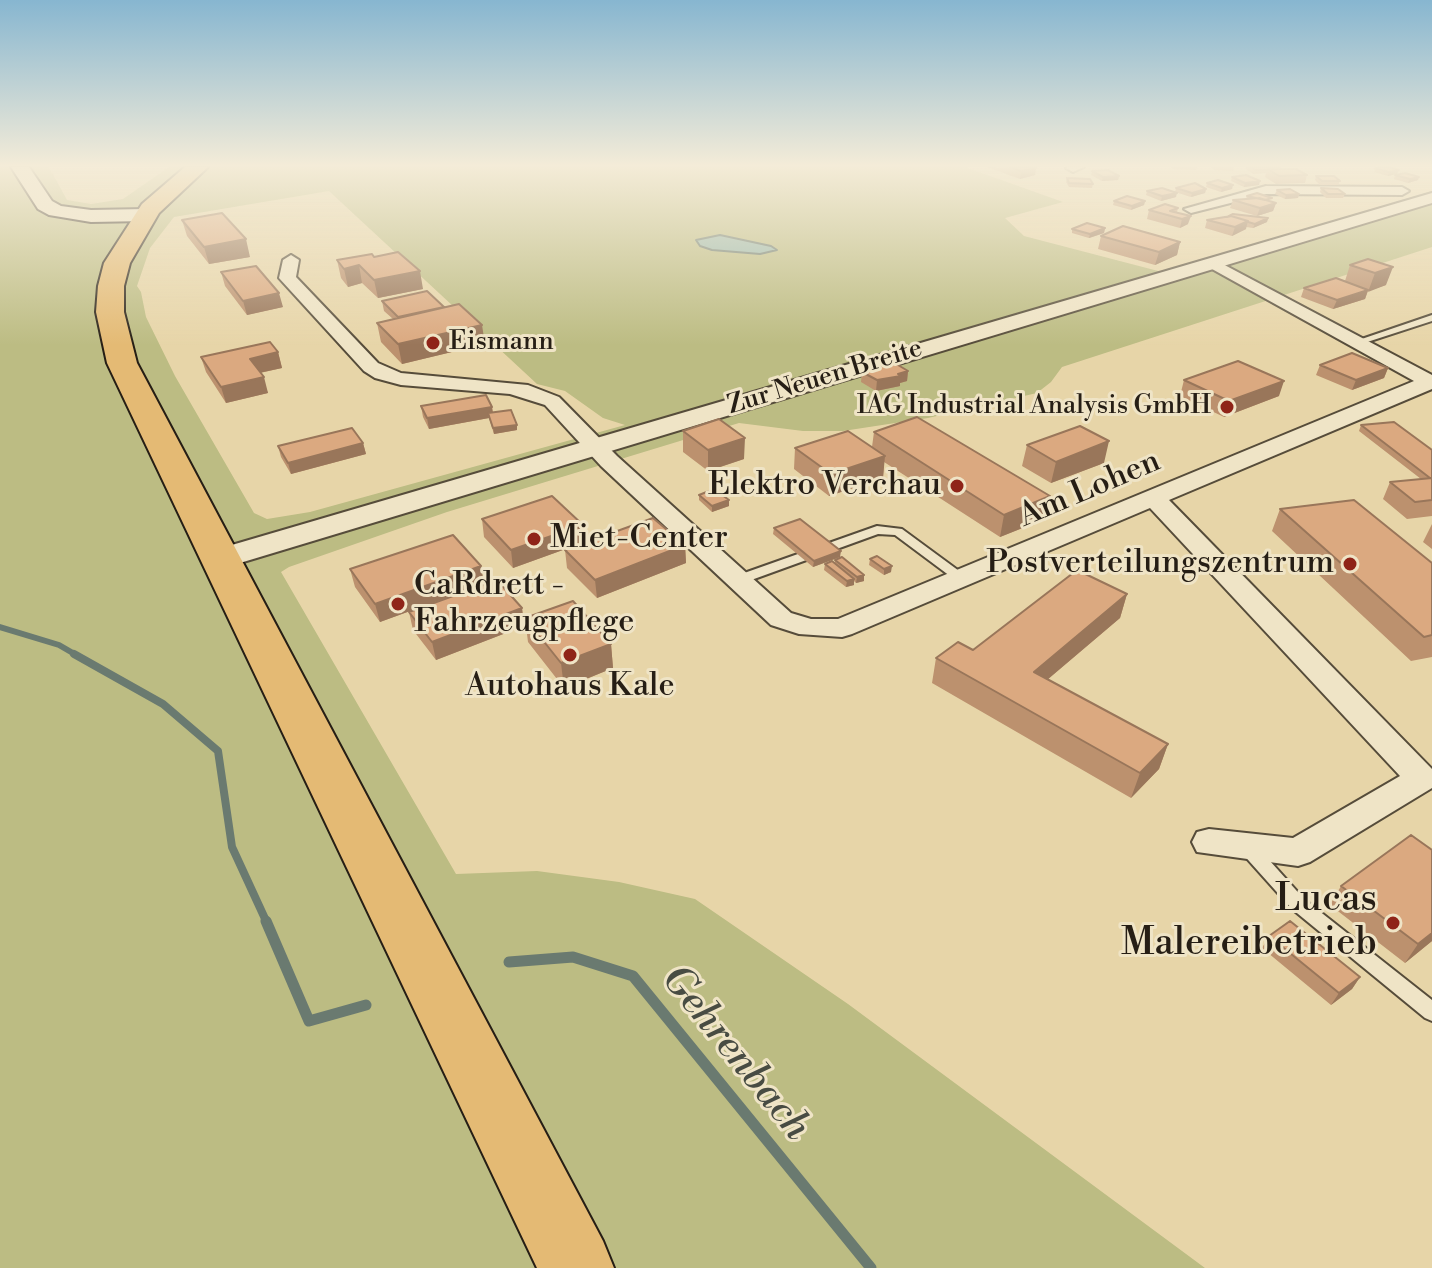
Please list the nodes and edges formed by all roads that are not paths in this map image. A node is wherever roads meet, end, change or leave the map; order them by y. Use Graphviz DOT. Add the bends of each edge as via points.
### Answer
graph roads {
  1 [pos="138,226"];
  2 [pos="1339,226"];
  3 [pos="291,260"];
  4 [pos="1211,264"];
  5 [pos="1432,318"];
  6 [pos="1355,343"];
  7 [pos="1431,382"];
  8 [pos="596,447"];
  9 [pos="1153,497"];
  10 [pos="219,559"];
  11 [pos="963,579"];
  12 [pos="738,580"];
  13 [pos="1209,842"];
  14 [pos="1247,846"];
  15 [pos="1432,1012"];
  16 [pos="576,1268"];
  1 -- 10 [label="main road" via="114,273 113,331 128,377"];
  2 -- 4 [label="street, Zur Neuen Breite"];
  3 -- 8 [label="street, Am Lohen" via="287,278 382,374 542,396"];
  4 -- 6 [label="street"];
  4 -- 8 [label="street, Zur Neuen Breite"];
  5 -- 6 [label="lane"];
  6 -- 7 [label="street"];
  7 -- 9 [label="street, Am Lohen"];
  8 -- 10 [label="street, Zur Neuen Breite"];
  8 -- 12 [label="street, Am Lohen"];
  9 -- 11 [label="street, Am Lohen"];
  9 -- 14 [label="street" via="1422,779 1298,852"];
  10 -- 16 [label="main road"];
  11 -- 12 [label="lane" via="898,532 877,530"];
  11 -- 12 [label="street, Am Lohen" via="842,628 809,628 781,619"];
  13 -- 14 [label="street"];
  14 -- 15 [label="lane" via="1298,904"];
}
